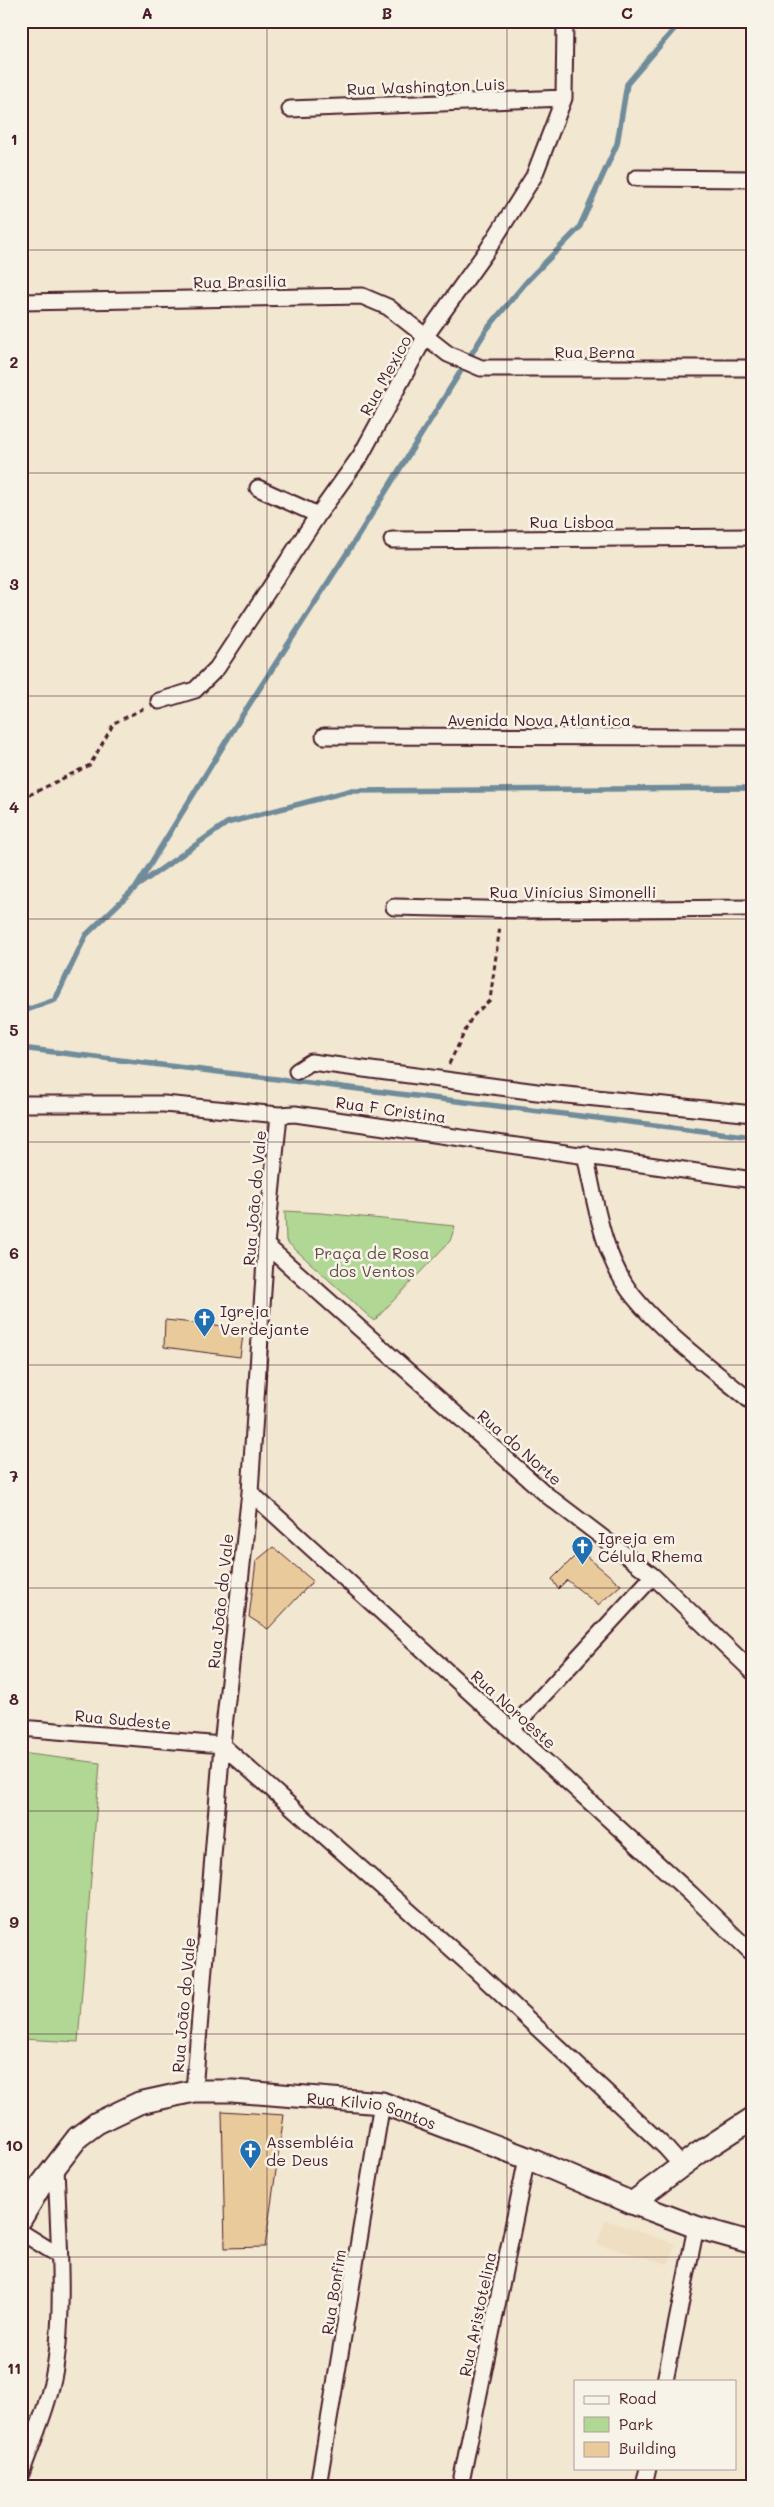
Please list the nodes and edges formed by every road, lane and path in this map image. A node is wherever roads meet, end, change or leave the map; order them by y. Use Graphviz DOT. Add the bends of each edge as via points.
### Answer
graph roads {
  1 [pos="565,21"];
  2 [pos="564,98"];
  3 [pos="290,109"];
  4 [pos="636,178"];
  5 [pos="753,179"];
  6 [pos="21,302"];
  7 [pos="425,337"];
  8 [pos="442,350"];
  9 [pos="753,368"];
  10 [pos="258,488"];
  11 [pos="318,515"];
  12 [pos="753,537"];
  13 [pos="392,540"];
  14 [pos="159,701"];
  15 [pos="324,736"];
  16 [pos="753,737"];
  17 [pos="21,798"];
  18 [pos="394,907"];
  19 [pos="753,908"];
  20 [pos="527,910"];
  21 [pos="297,1071"];
  22 [pos="442,1081"];
  23 [pos="21,1104"];
  24 [pos="753,1114"];
  25 [pos="279,1115"];
  26 [pos="585,1154"];
  27 [pos="753,1180"];
  28 [pos="266,1245"];
  29 [pos="753,1403"];
  30 [pos="250,1492"];
  31 [pos="653,1576"];
  32 [pos="753,1672"];
  33 [pos="21,1728"];
  34 [pos="512,1730"];
  35 [pos="222,1745"];
  36 [pos="753,1954"];
  37 [pos="194,2091"];
  38 [pos="382,2103"];
  39 [pos="753,2118"];
  40 [pos="527,2158"];
  41 [pos="56,2165"];
  42 [pos="682,2166"];
  43 [pos="31,2185"];
  44 [pos="632,2204"];
  45 [pos="21,2219"];
  46 [pos="696,2227"];
  47 [pos="21,2232"];
  48 [pos="753,2243"];
  49 [pos="58,2254"];
  50 [pos="665,2380"];
  51 [pos="648,2470"];
  52 [pos="21,2474"];
  53 [pos="462,2477"];
  54 [pos="318,2486"];
  55 [pos="644,2486"];
  1 -- 2 [label="street, Rua Mexico"];
  2 -- 3 [label="street, Rua Washington Luis"];
  2 -- 7 [label="street, Rua Mexico" via="534,176 488,249"];
  4 -- 5 [label="street"];
  6 -- 7 [label="street, Rua Brasilia" via="362,296 388,307"];
  7 -- 8 [label="street, Rua Brasilia"];
  7 -- 11 [label="street, Rua Mexico" via="360,455"];
  8 -- 9 [label="street, Rua Berna" via="481,368 494,370"];
  10 -- 11 [label="street"];
  11 -- 14 [label="street, Rua Mexico" via="217,668 195,690"];
  12 -- 13 [label="street, Rua Lisboa"];
  14 -- 17 [label="path" via="114,723 90,765"];
  15 -- 16 [label="street, Avenida Nova Atlantica"];
  18 -- 20 [label="street, Rua Vinícius Simonelli"];
  19 -- 20 [label="street, Rua Vinícius Simonelli"];
  20 -- 22 [label="path" via="499,927 490,1000 472,1017"];
  21 -- 22 [label="street" via="311,1062"];
  22 -- 24 [label="street"];
  23 -- 25 [label="street, Rua F Cristina" via="164,1104"];
  25 -- 26 [label="street, Rua F Cristina" via="295,1114"];
  25 -- 28 [label="street, Rua João do Vale"];
  26 -- 27 [label="street, Rua F Cristina"];
  26 -- 29 [label="street" via="607,1245 633,1297"];
  28 -- 30 [label="street, Rua João do Vale"];
  28 -- 31 [label="street, Rua do Norte" via="548,1496"];
  30 -- 34 [label="street, Rua Noroeste"];
  30 -- 35 [label="street, Rua João do Vale"];
  31 -- 32 [label="street, Rua do Norte"];
  31 -- 34 [label="street"];
  33 -- 35 [label="street, Rua Sudeste"];
  34 -- 36 [label="street, Rua Noroeste"];
  35 -- 37 [label="street, Rua João do Vale"];
  35 -- 42 [label="street" via="472,1967"];
  37 -- 38 [label="main road, Rua Kilvio Santos"];
  37 -- 41 [label="main road, Rua Kilvio Santos" via="138,2104 97,2123 78,2136"];
  38 -- 40 [label="main road, Rua Kilvio Santos"];
  38 -- 54 [label="street, Rua Bonfim"];
  39 -- 42 [label="main road"];
  40 -- 44 [label="main road, Rua Kilvio Santos"];
  40 -- 53 [label="street, Rua Aristotelina"];
  41 -- 43 [label="main road, Rua Kilvio Santos"];
  41 -- 49 [label="street"];
  42 -- 44 [label="main road"];
  43 -- 45 [label="main road, Rua Kilvio Santos"];
  44 -- 46 [label="main road, Rua Kilvio Santos"];
  46 -- 48 [label="main road, Rua Kilvio Santos"];
  46 -- 50 [label="street"];
  47 -- 49 [label="street"];
  49 -- 52 [label="street" via="59,2311 55,2367 47,2403"];
  51 -- 55 [label="street"];
}
